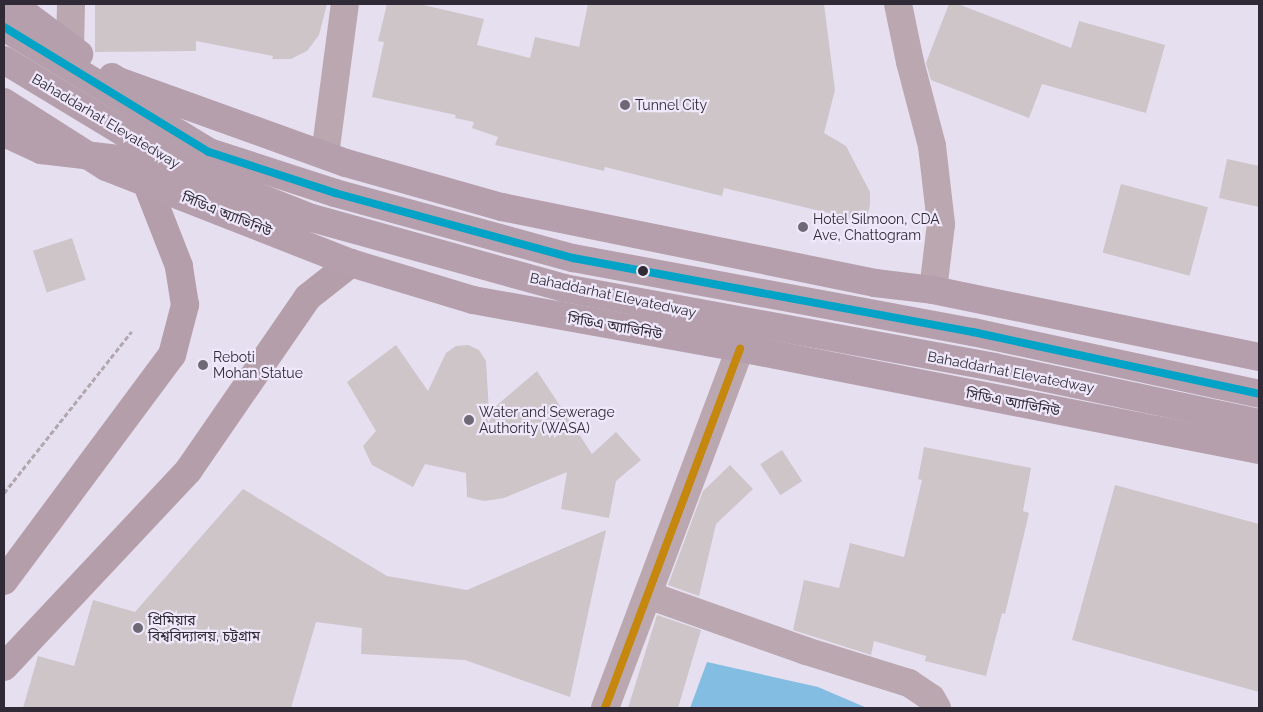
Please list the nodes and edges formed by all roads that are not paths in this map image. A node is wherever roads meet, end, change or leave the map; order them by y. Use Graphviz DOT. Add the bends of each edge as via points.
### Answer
graph roads {
  1 [pos="12,4"];
  2 [pos="71,4"];
  3 [pos="345,4"];
  4 [pos="898,4"];
  5 [pos="4,27"];
  6 [pos="70,48"];
  7 [pos="4,60"];
  8 [pos="4,102"];
  9 [pos="4,133"];
  10 [pos="325,155"];
  11 [pos="179,166"];
  12 [pos="146,182"];
  13 [pos="350,263"];
  14 [pos="933,290"];
  15 [pos="695,312"];
  16 [pos="740,348"];
  17 [pos="1259,357"];
  18 [pos="822,364"];
  19 [pos="1259,394"];
  20 [pos="1259,423"];
  21 [pos="1259,450"];
  22 [pos="1259,462"];
  23 [pos="4,581"];
  24 [pos="648,595"];
  25 [pos="4,667"];
  26 [pos="605,708"];
  27 [pos="937,708"];
  1 -- 6 [label="highway"];
  2 -- 6 [label="street"];
  3 -- 10 [label="street"];
  4 -- 14 [label="street" via="932,146 941,224"];
  5 -- 19 [label="highway, Bahaddarhat Elevatedway" via="209,152 335,193 574,258 973,332"];
  6 -- 10 [label="highway" via="118,82"];
  7 -- 11 [label="highway, Bahaddarhat Elevatedway"];
  8 -- 12 [label="highway, সিডিএ অ্যাভিনিউ" via="106,167"];
  9 -- 11 [label="highway, bridge" via="41,150"];
  10 -- 14 [label="highway" via="502,208 875,283"];
  11 -- 15 [label="highway, Bahaddarhat Elevatedway" via="312,218 564,288"];
  12 -- 13 [label="highway, সিডিএ অ্যাভিনিউ"];
  12 -- 23 [label="main road" via="179,266 185,305 172,355"];
  13 -- 16 [label="highway, সিডিএ অ্যাভিনিউ" via="473,300"];
  13 -- 25 [label="main road" via="308,297 188,471"];
  14 -- 17 [label="highway"];
  15 -- 18 [label="highway"];
  15 -- 20 [label="highway, Bahaddarhat Elevatedway" via="994,367"];
  16 -- 18 [label="highway, সিডিএ অ্যাভিনিউ"];
  16 -- 24 [label="street"];
  18 -- 21 [label="highway, সিডিএ অ্যাভিনিউ"];
  18 -- 22 [label="highway"];
  24 -- 26 [label="street"];
  24 -- 27 [label="street" via="806,651 909,683 930,698"];
}
